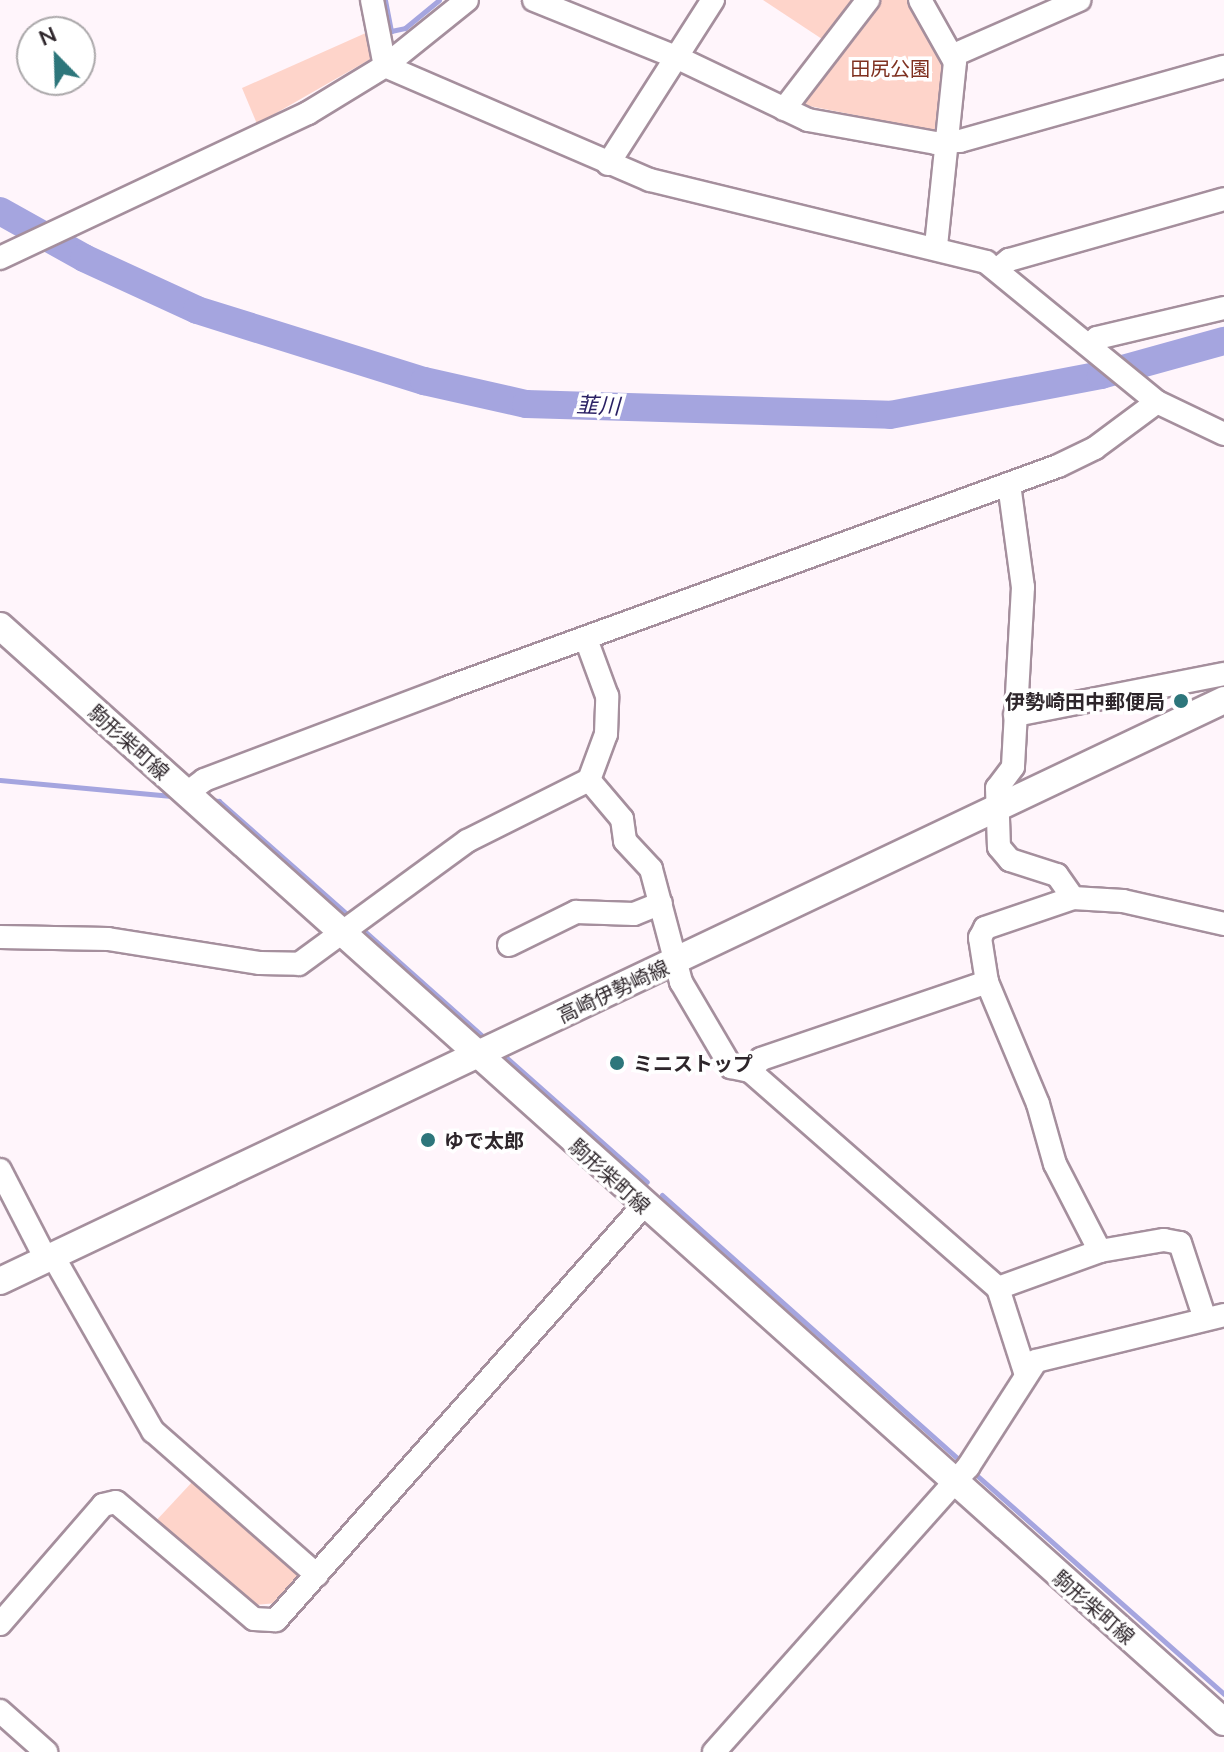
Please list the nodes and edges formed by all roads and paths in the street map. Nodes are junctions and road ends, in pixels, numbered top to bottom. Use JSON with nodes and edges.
{"nodes":[{"id":1,"x":372,"y":0,"type":"edge"},
{"id":2,"x":467,"y":0,"type":"edge"},
{"id":3,"x":534,"y":0,"type":"edge"},
{"id":4,"x":713,"y":0,"type":"edge"},
{"id":5,"x":868,"y":0,"type":"edge"},
{"id":6,"x":920,"y":0,"type":"edge"},
{"id":7,"x":1079,"y":0,"type":"edge"},
{"id":8,"x":954,"y":55,"type":"junction"},
{"id":9,"x":676,"y":57,"type":"junction"},
{"id":10,"x":385,"y":66,"type":"junction"},
{"id":11,"x":1224,"y":67,"type":"edge"},
{"id":12,"x":784,"y":109,"type":"junction"},
{"id":13,"x":946,"y":143,"type":"junction"},
{"id":14,"x":608,"y":164,"type":"junction"},
{"id":15,"x":1224,"y":199,"type":"edge"},
{"id":16,"x":936,"y":247,"type":"junction"},
{"id":17,"x":10,"y":253,"type":"edge"},
{"id":18,"x":999,"y":268,"type":"junction"},
{"id":19,"x":1224,"y":308,"type":"edge"},
{"id":20,"x":1095,"y":349,"type":"junction"},
{"id":21,"x":1157,"y":402,"type":"junction"},
{"id":22,"x":1224,"y":434,"type":"edge"},
{"id":23,"x":1009,"y":484,"type":"junction"},
{"id":24,"x":0,"y":626,"type":"edge"},
{"id":25,"x":586,"y":639,"type":"junction"},
{"id":26,"x":1224,"y":674,"type":"edge"},
{"id":27,"x":1224,"y":700,"type":"edge"},
{"id":28,"x":1015,"y":715,"type":"junction"},
{"id":29,"x":589,"y":780,"type":"junction"},
{"id":30,"x":187,"y":793,"type":"junction"},
{"id":31,"x":997,"y":809,"type":"junction"},
{"id":32,"x":1073,"y":898,"type":"junction"},
{"id":33,"x":661,"y":903,"type":"junction"},
{"id":34,"x":1224,"y":924,"type":"edge"},
{"id":35,"x":2,"y":932,"type":"edge"},
{"id":36,"x":340,"y":935,"type":"junction"},
{"id":37,"x":509,"y":945,"type":"dead end"},
{"id":38,"x":675,"y":962,"type":"junction"},
{"id":39,"x":987,"y":982,"type":"junction"},
{"id":40,"x":477,"y":1055,"type":"junction"},
{"id":41,"x":750,"y":1071,"type":"junction"},
{"id":42,"x":0,"y":1170,"type":"edge"},
{"id":43,"x":643,"y":1206,"type":"junction"},
{"id":44,"x":1100,"y":1251,"type":"junction"},
{"id":45,"x":50,"y":1257,"type":"junction"},
{"id":46,"x":0,"y":1281,"type":"edge"},
{"id":47,"x":998,"y":1288,"type":"junction"},
{"id":48,"x":1218,"y":1321,"type":"edge"},
{"id":49,"x":1025,"y":1372,"type":"junction"},
{"id":50,"x":952,"y":1482,"type":"junction"},
{"id":51,"x":317,"y":1575,"type":"junction"},
{"id":52,"x":0,"y":1624,"type":"edge"},
{"id":53,"x":0,"y":1711,"type":"edge"},
{"id":54,"x":1224,"y":1722,"type":"edge"},
{"id":55,"x":46,"y":1752,"type":"edge"},
{"id":56,"x":714,"y":1752,"type":"edge"}],
"edges":[{"from":1,"to":10,"type":"street"},
{"from":2,"to":10,"type":"street"},
{"from":3,"to":9,"type":"street"},
{"from":4,"to":9,"type":"street"},
{"from":5,"to":12,"type":"street"},
{"from":6,"to":8,"type":"street"},
{"from":7,"to":8,"type":"street"},
{"from":8,"to":13,"type":"street"},
{"from":9,"to":12,"type":"street"},
{"from":9,"to":14,"type":"street"},
{"from":10,"to":14,"type":"street"},
{"from":10,"to":17,"type":"street"},
{"from":11,"to":13,"type":"street"},
{"from":12,"to":13,"type":"street"},
{"from":13,"to":16,"type":"street"},
{"from":14,"to":16,"type":"street"},
{"from":15,"to":18,"type":"street"},
{"from":16,"to":18,"type":"street"},
{"from":18,"to":20,"type":"street"},
{"from":19,"to":20,"type":"street"},
{"from":20,"to":21,"type":"street"},
{"from":21,"to":22,"type":"street"},
{"from":21,"to":23,"type":"street"},
{"from":23,"to":25,"type":"street"},
{"from":23,"to":28,"type":"street"},
{"from":24,"to":30,"type":"main road","name":"駒形柴町線"},
{"from":25,"to":29,"type":"street"},
{"from":25,"to":30,"type":"street"},
{"from":26,"to":28,"type":"street"},
{"from":27,"to":31,"type":"main road","name":"高崎伊勢崎線"},
{"from":28,"to":31,"type":"street"},
{"from":29,"to":33,"type":"street"},
{"from":29,"to":36,"type":"street"},
{"from":30,"to":36,"type":"main road","name":"駒形柴町線"},
{"from":31,"to":32,"type":"street"},
{"from":31,"to":38,"type":"main road","name":"高崎伊勢崎線"},
{"from":32,"to":34,"type":"street"},
{"from":32,"to":39,"type":"street"},
{"from":33,"to":37,"type":"street"},
{"from":33,"to":38,"type":"street"},
{"from":35,"to":36,"type":"street"},
{"from":36,"to":40,"type":"main road","name":"駒形柴町線"},
{"from":38,"to":40,"type":"main road","name":"高崎伊勢崎線"},
{"from":38,"to":41,"type":"street"},
{"from":39,"to":41,"type":"street"},
{"from":39,"to":44,"type":"street"},
{"from":40,"to":43,"type":"main road","name":"駒形柴町線"},
{"from":40,"to":45,"type":"main road","name":"高崎伊勢崎線"},
{"from":41,"to":47,"type":"street"},
{"from":42,"to":45,"type":"street"},
{"from":43,"to":50,"type":"main road","name":"駒形柴町線"},
{"from":43,"to":51,"type":"street"},
{"from":44,"to":47,"type":"street"},
{"from":44,"to":48,"type":"street"},
{"from":45,"to":46,"type":"main road","name":"高崎伊勢崎線"},
{"from":45,"to":51,"type":"street"},
{"from":47,"to":49,"type":"street"},
{"from":48,"to":49,"type":"street"},
{"from":49,"to":50,"type":"street"},
{"from":50,"to":54,"type":"main road","name":"駒形柴町線"},
{"from":50,"to":56,"type":"street"},
{"from":51,"to":52,"type":"street"},
{"from":53,"to":55,"type":"street"}]}
